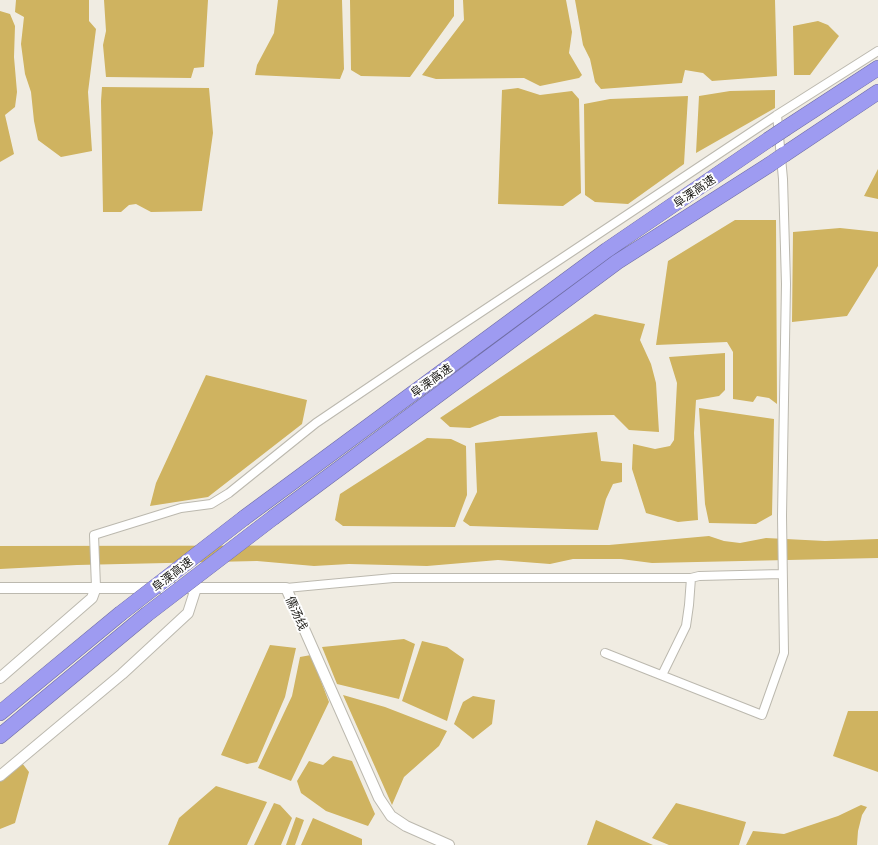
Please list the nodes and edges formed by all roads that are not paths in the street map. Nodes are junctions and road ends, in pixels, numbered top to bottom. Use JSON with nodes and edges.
{"nodes":[{"id":1,"x":878,"y":51,"type":"edge"},
{"id":2,"x":878,"y":68,"type":"edge"},
{"id":3,"x":878,"y":92,"type":"edge"},
{"id":4,"x":777,"y":115,"type":"junction"},
{"id":5,"x":782,"y":574,"type":"junction"},
{"id":6,"x":691,"y":578,"type":"junction"},
{"id":7,"x":96,"y":587,"type":"junction"},
{"id":8,"x":0,"y":588,"type":"edge"},
{"id":9,"x":196,"y":588,"type":"junction"},
{"id":10,"x":286,"y":588,"type":"junction"},
{"id":11,"x":605,"y":653,"type":"dead end"},
{"id":12,"x":662,"y":675,"type":"junction"},
{"id":13,"x":0,"y":678,"type":"edge"},
{"id":14,"x":0,"y":713,"type":"edge"},
{"id":15,"x":0,"y":736,"type":"edge"},
{"id":16,"x":0,"y":776,"type":"edge"},
{"id":17,"x":449,"y":845,"type":"edge"}],
"edges":[{"from":1,"to":4,"type":"street"},
{"from":2,"to":14,"type":"highway","name":"阜溧高速","bridge":true},
{"from":3,"to":15,"type":"highway","name":"阜溧高速","bridge":true},
{"from":4,"to":5,"type":"street"},
{"from":4,"to":7,"type":"street"},
{"from":5,"to":6,"type":"street"},
{"from":5,"to":12,"type":"street"},
{"from":6,"to":10,"type":"street"},
{"from":6,"to":12,"type":"street"},
{"from":7,"to":8,"type":"street","name":"儒汤线"},
{"from":7,"to":9,"type":"street","name":"儒汤线"},
{"from":7,"to":13,"type":"street"},
{"from":9,"to":10,"type":"street","name":"儒汤线"},
{"from":9,"to":16,"type":"street"},
{"from":10,"to":17,"type":"street","name":"儒汤线"},
{"from":11,"to":12,"type":"street"}]}
